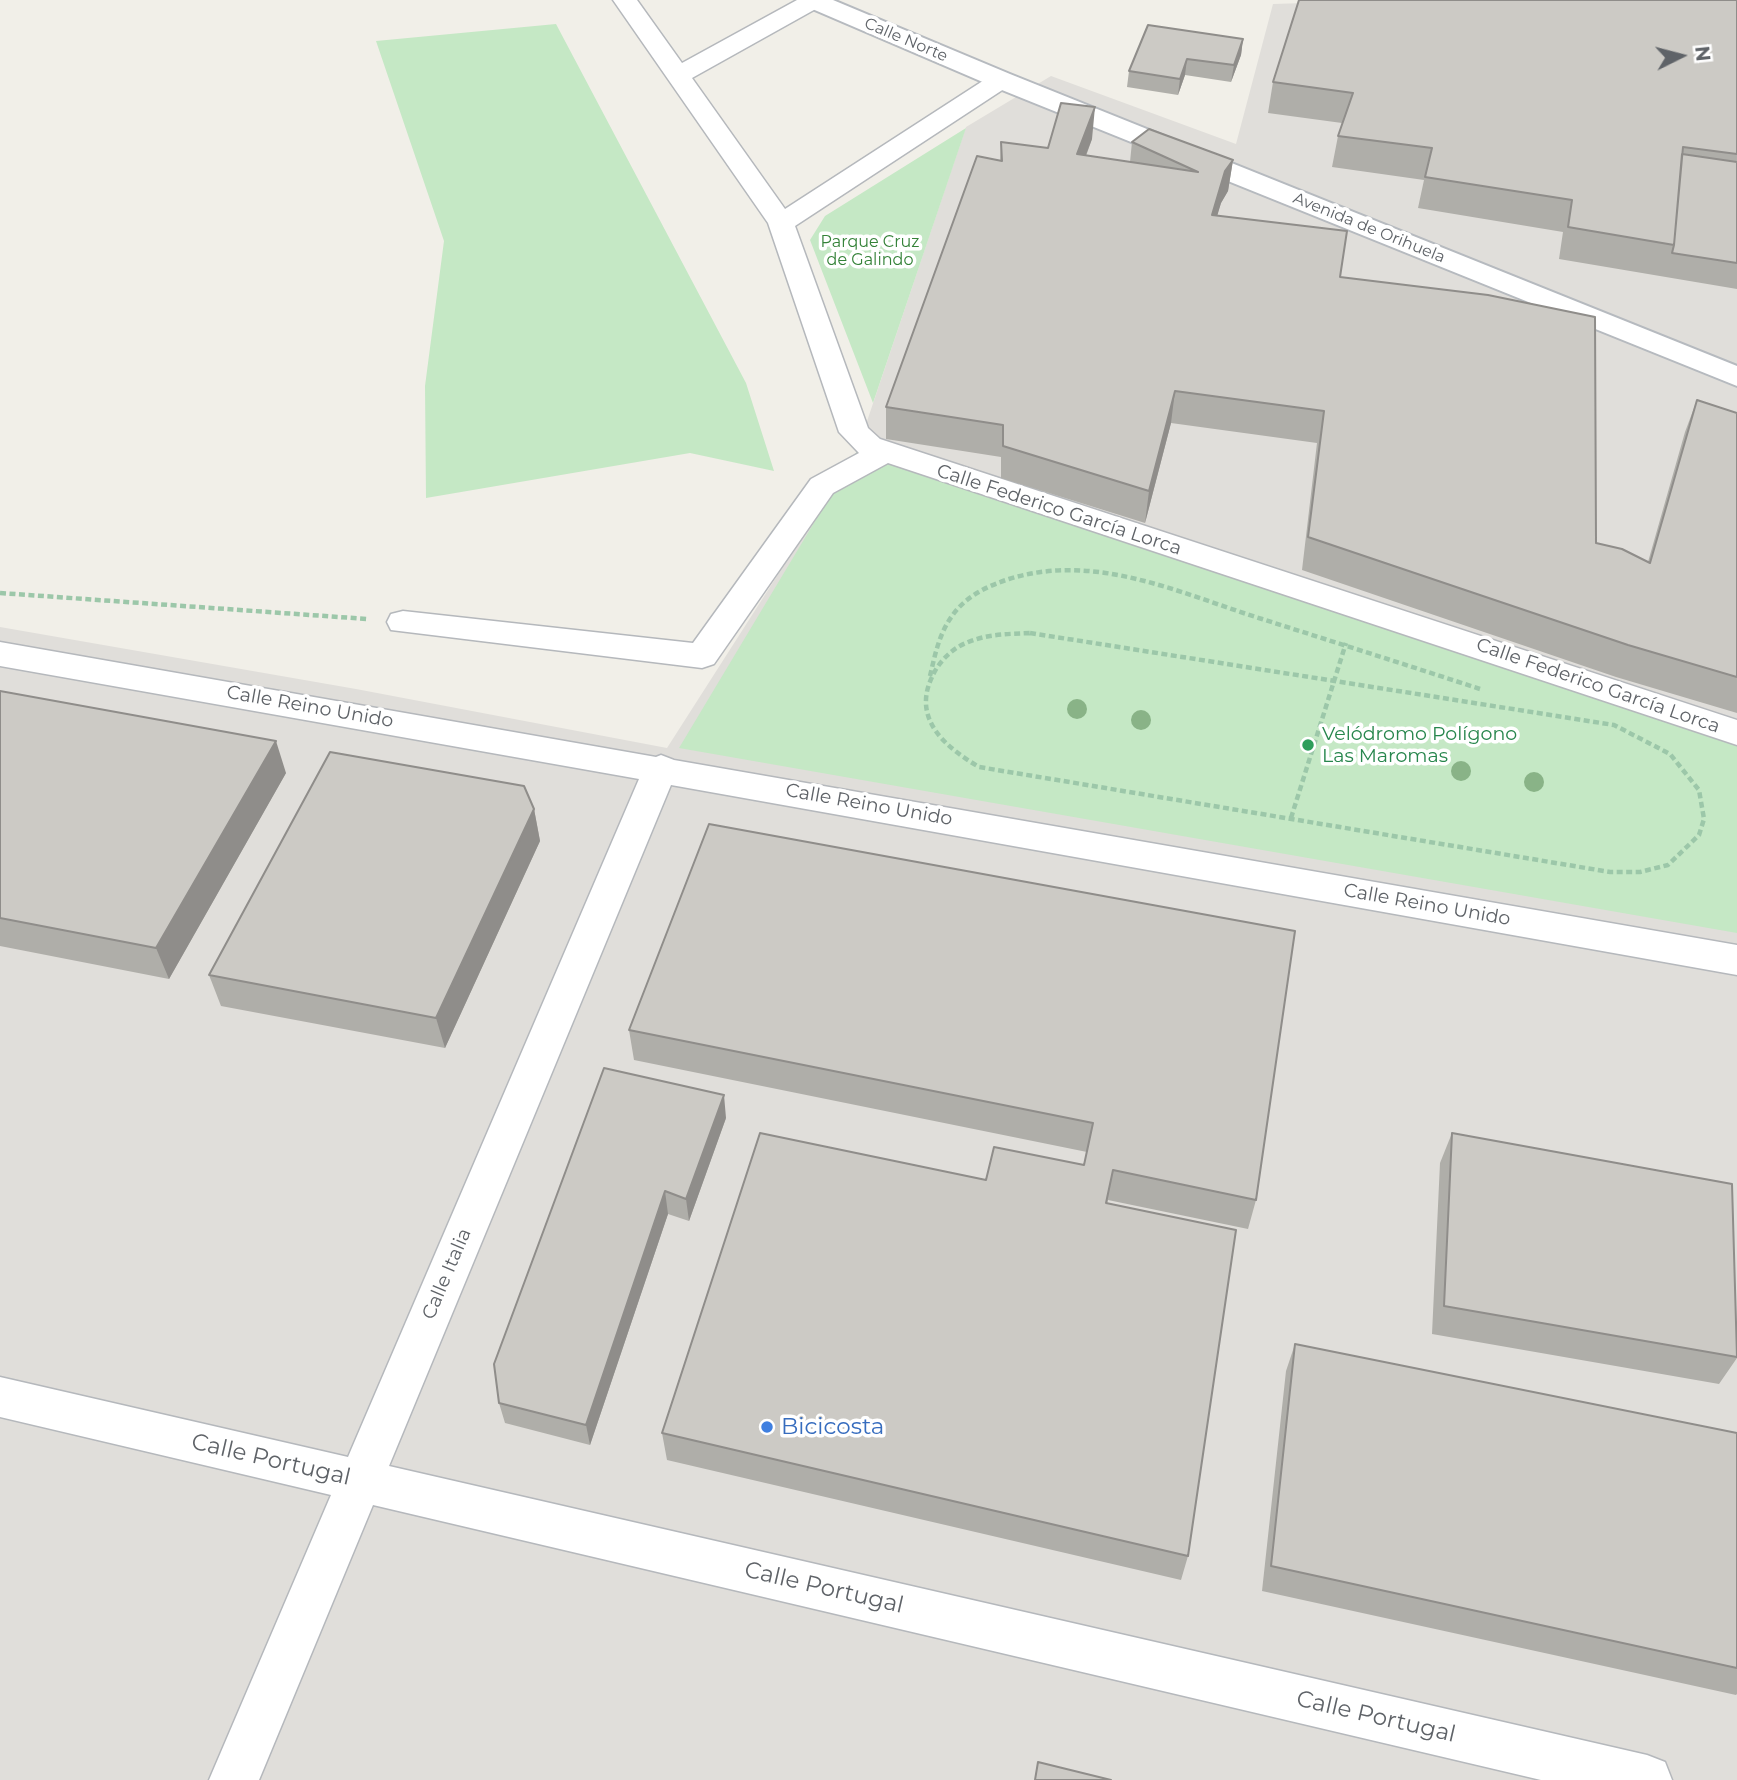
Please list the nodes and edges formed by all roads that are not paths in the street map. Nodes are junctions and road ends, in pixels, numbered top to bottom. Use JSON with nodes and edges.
{"nodes":[{"id":1,"x":625,"y":0,"type":"edge"},
{"id":2,"x":813,"y":0,"type":"edge"},
{"id":3,"x":679,"y":75,"type":"junction"},
{"id":4,"x":1000,"y":80,"type":"junction"},
{"id":5,"x":781,"y":223,"type":"junction"},
{"id":6,"x":1737,"y":377,"type":"edge"},
{"id":7,"x":884,"y":452,"type":"junction"},
{"id":8,"x":403,"y":622,"type":"road end"},
{"id":9,"x":0,"y":654,"type":"edge"},
{"id":10,"x":1737,"y":733,"type":"edge"},
{"id":11,"x":661,"y":768,"type":"junction"},
{"id":12,"x":1737,"y":960,"type":"edge"},
{"id":13,"x":0,"y":1396,"type":"edge"},
{"id":14,"x":360,"y":1480,"type":"junction"},
{"id":15,"x":234,"y":1780,"type":"edge"},
{"id":16,"x":1647,"y":1780,"type":"edge"}],
"edges":[{"from":1,"to":3,"type":"street","name":"Calle Federico García Lorca"},
{"from":2,"to":3,"type":"street"},
{"from":2,"to":4,"type":"main road","name":"Calle Norte"},
{"from":3,"to":5,"type":"street","name":"Calle Federico García Lorca"},
{"from":4,"to":5,"type":"street"},
{"from":4,"to":6,"type":"main road","name":"Avenida de Orihuela"},
{"from":5,"to":7,"type":"street","name":"Calle Federico García Lorca"},
{"from":7,"to":8,"type":"street"},
{"from":7,"to":10,"type":"street","name":"Calle Federico García Lorca"},
{"from":9,"to":11,"type":"street","name":"Calle Reino Unido"},
{"from":11,"to":12,"type":"street","name":"Calle Reino Unido"},
{"from":11,"to":14,"type":"street","name":"Calle Italia"},
{"from":13,"to":14,"type":"street","name":"Calle Portugal"},
{"from":14,"to":15,"type":"street","name":"Calle Italia"},
{"from":14,"to":16,"type":"street","name":"Calle Portugal"}]}
